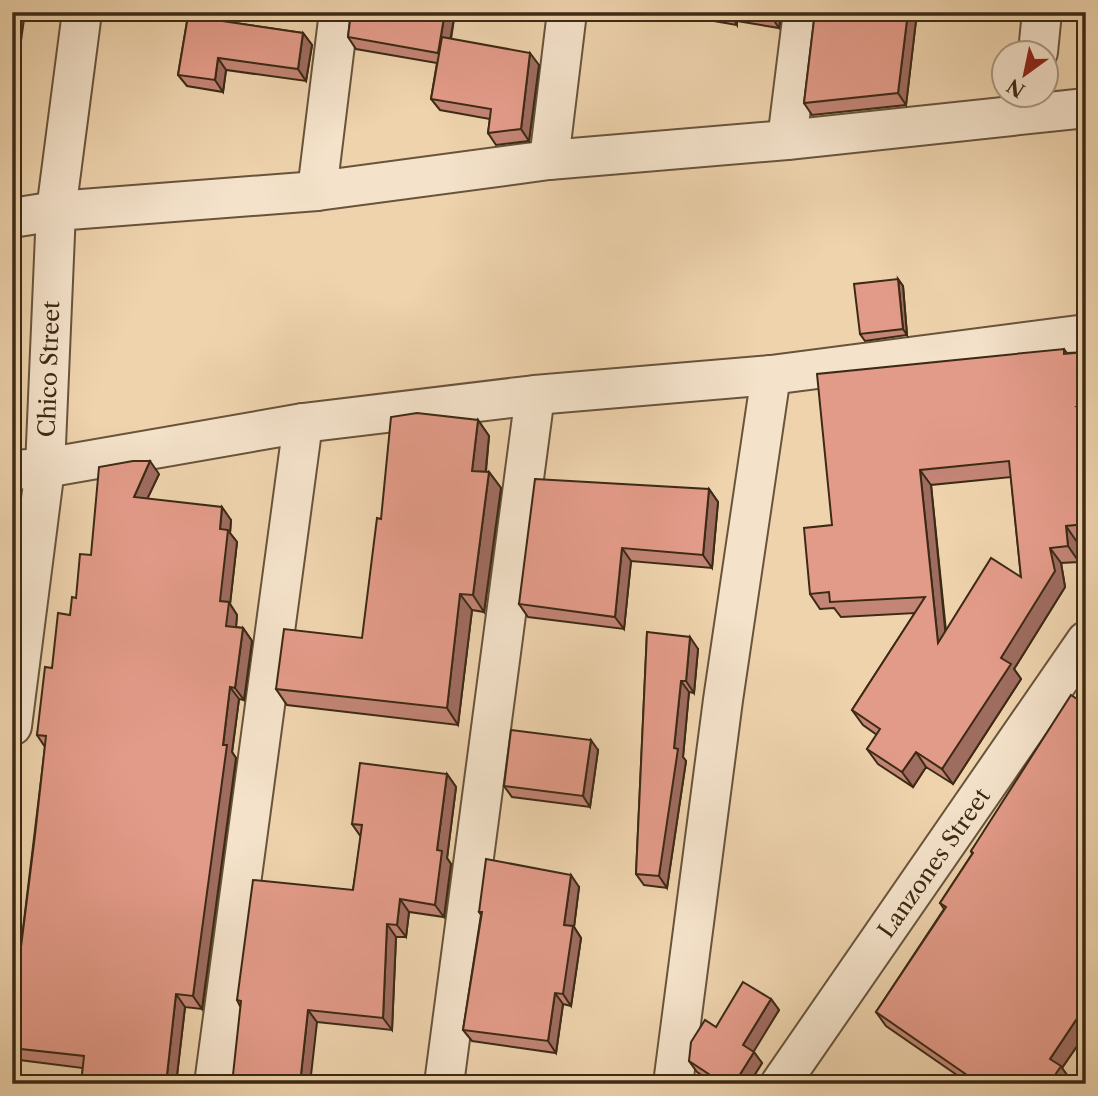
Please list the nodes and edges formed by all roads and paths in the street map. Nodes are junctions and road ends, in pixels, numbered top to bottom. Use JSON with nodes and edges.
{"nodes":[{"id":1,"x":82,"y":12,"type":"edge"},
{"id":2,"x":339,"y":12,"type":"edge"},
{"id":3,"x":567,"y":12,"type":"edge"},
{"id":4,"x":803,"y":12,"type":"edge"},
{"id":5,"x":1042,"y":12,"type":"edge"},
{"id":6,"x":1039,"y":38,"type":"edge"},
{"id":7,"x":1060,"y":107,"type":"edge"},
{"id":8,"x":1018,"y":108,"type":"edge"},
{"id":9,"x":1086,"y":108,"type":"edge"},
{"id":10,"x":787,"y":140,"type":"junction"},
{"id":11,"x":550,"y":160,"type":"junction"},
{"id":12,"x":317,"y":191,"type":"junction"},
{"id":13,"x":56,"y":211,"type":"junction"},
{"id":14,"x":12,"y":218,"type":"edge"},
{"id":15,"x":1086,"y":334,"type":"edge"},
{"id":16,"x":771,"y":375,"type":"junction"},
{"id":17,"x":535,"y":395,"type":"junction"},
{"id":18,"x":303,"y":423,"type":"junction"},
{"id":19,"x":28,"y":469,"type":"edge"},
{"id":20,"x":1086,"y":641,"type":"edge"},
{"id":21,"x":12,"y":726,"type":"edge"},
{"id":22,"x":214,"y":1084,"type":"edge"},
{"id":23,"x":444,"y":1084,"type":"edge"},
{"id":24,"x":673,"y":1084,"type":"edge"},
{"id":25,"x":780,"y":1084,"type":"edge"}],
"edges":[{"from":1,"to":13,"type":"street","name":"Chico Street"},
{"from":2,"to":12,"type":"street"},
{"from":3,"to":11,"type":"street"},
{"from":4,"to":10,"type":"street"},
{"from":5,"to":6,"type":"street"},
{"from":7,"to":9,"type":"street"},
{"from":8,"to":10,"type":"street"},
{"from":10,"to":11,"type":"street"},
{"from":11,"to":12,"type":"street"},
{"from":12,"to":13,"type":"street"},
{"from":13,"to":14,"type":"street"},
{"from":13,"to":19,"type":"street","name":"Chico Street"},
{"from":15,"to":16,"type":"street"},
{"from":16,"to":17,"type":"street"},
{"from":16,"to":24,"type":"street"},
{"from":17,"to":18,"type":"street"},
{"from":17,"to":23,"type":"street"},
{"from":18,"to":19,"type":"street"},
{"from":18,"to":22,"type":"street"},
{"from":19,"to":21,"type":"street","name":"Chico Street"},
{"from":20,"to":25,"type":"street","name":"Lanzones Street"}]}
